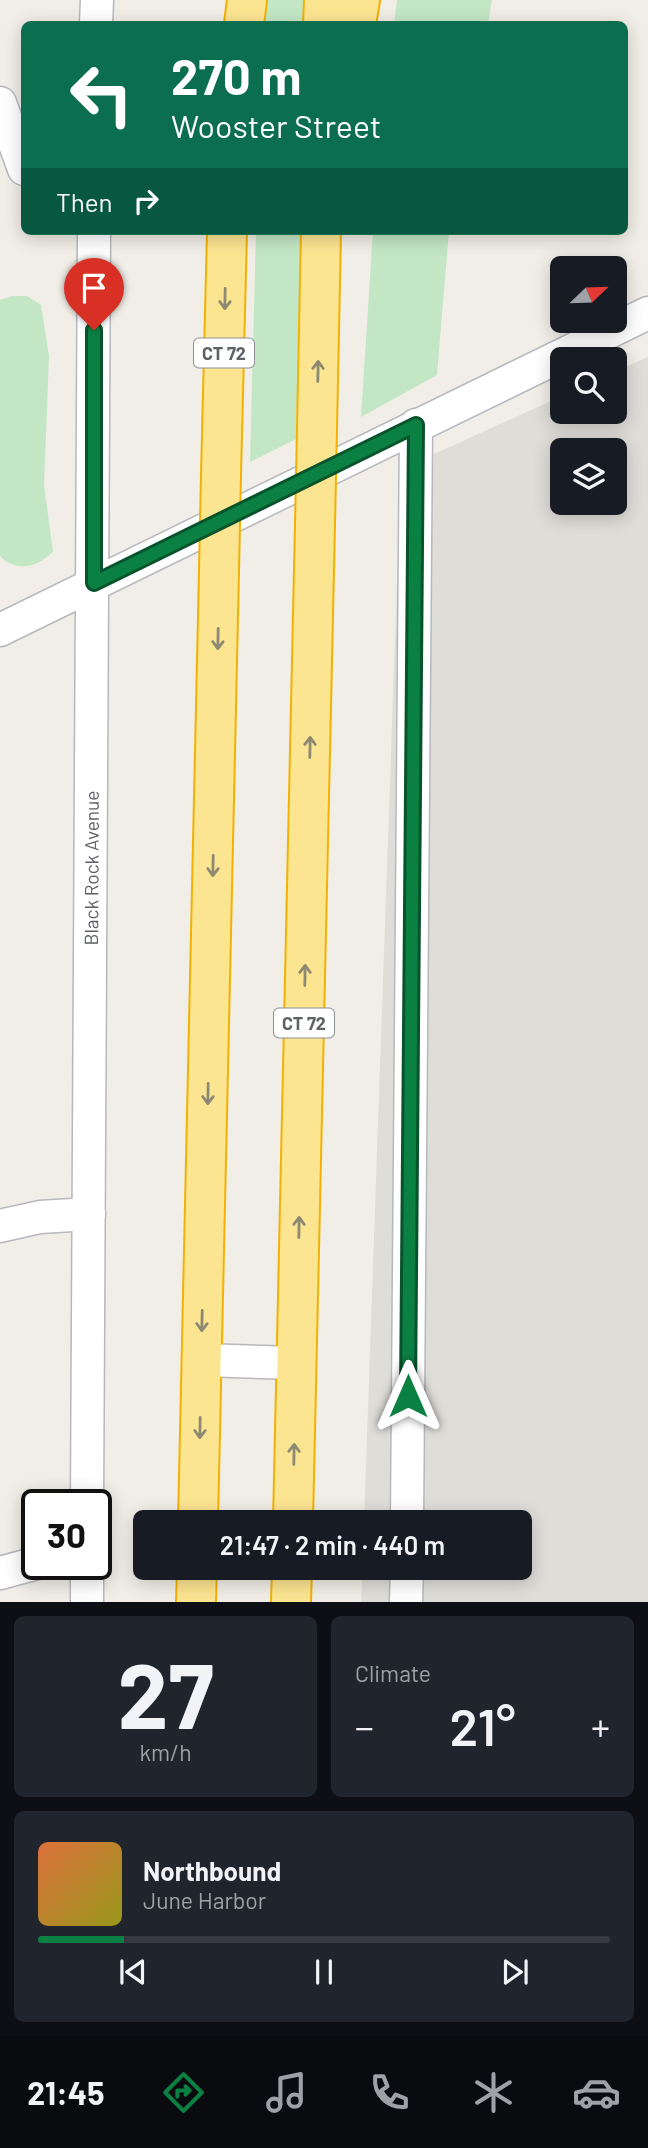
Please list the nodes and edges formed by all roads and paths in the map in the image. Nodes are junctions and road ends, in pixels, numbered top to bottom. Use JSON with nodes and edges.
{"nodes":[{"id":1,"x":97,"y":0,"type":"edge"},
{"id":2,"x":232,"y":0,"type":"edge"},
{"id":3,"x":247,"y":0,"type":"edge"},
{"id":4,"x":324,"y":0,"type":"edge"},
{"id":5,"x":360,"y":0,"type":"edge"},
{"id":6,"x":96,"y":21,"type":"edge"},
{"id":7,"x":232,"y":21,"type":"edge"},
{"id":8,"x":244,"y":21,"type":"edge"},
{"id":9,"x":323,"y":21,"type":"edge"},
{"id":10,"x":356,"y":21,"type":"edge"},
{"id":11,"x":0,"y":103,"type":"edge"},
{"id":12,"x":21,"y":161,"type":"edge"},
{"id":13,"x":94,"y":235,"type":"edge"},
{"id":14,"x":227,"y":235,"type":"edge"},
{"id":15,"x":321,"y":235,"type":"edge"},
{"id":16,"x":331,"y":235,"type":"edge"},
{"id":17,"x":320,"y":313,"type":"junction"},
{"id":18,"x":648,"y":313,"type":"edge"},
{"id":19,"x":416,"y":425,"type":"junction"},
{"id":20,"x":94,"y":583,"type":"junction"},
{"id":21,"x":0,"y":630,"type":"edge"},
{"id":22,"x":89,"y":1214,"type":"junction"},
{"id":23,"x":0,"y":1226,"type":"edge"},
{"id":24,"x":202,"y":1360,"type":"junction"},
{"id":25,"x":296,"y":1363,"type":"junction"},
{"id":26,"x":87,"y":1489,"type":"edge"},
{"id":27,"x":198,"y":1510,"type":"edge"},
{"id":28,"x":293,"y":1510,"type":"edge"},
{"id":29,"x":407,"y":1510,"type":"edge"},
{"id":30,"x":21,"y":1567,"type":"edge"},
{"id":31,"x":0,"y":1573,"type":"edge"},
{"id":32,"x":87,"y":1580,"type":"edge"},
{"id":33,"x":197,"y":1580,"type":"edge"},
{"id":34,"x":292,"y":1580,"type":"edge"},
{"id":35,"x":407,"y":1580,"type":"edge"},
{"id":36,"x":87,"y":1602,"type":"edge"},
{"id":37,"x":196,"y":1602,"type":"edge"},
{"id":38,"x":291,"y":1602,"type":"edge"},
{"id":39,"x":406,"y":1602,"type":"edge"}],
"edges":[{"from":1,"to":6,"type":"street"},
{"from":2,"to":7,"type":"highway"},
{"from":3,"to":8,"type":"highway"},
{"from":4,"to":9,"type":"highway"},
{"from":5,"to":10,"type":"highway"},
{"from":11,"to":12,"type":"street"},
{"from":13,"to":20,"type":"street","name":"Black Rock Avenue"},
{"from":14,"to":24,"type":"highway","number":"CT 72","one_way":true,"bridge":true},
{"from":15,"to":17,"type":"highway","number":"CT 72"},
{"from":16,"to":17,"type":"highway"},
{"from":25,"to":17,"type":"highway","number":"CT 72","one_way":true,"bridge":true},
{"from":18,"to":19,"type":"street"},
{"from":19,"to":20,"type":"street"},
{"from":19,"to":29,"type":"street"},
{"from":20,"to":21,"type":"street"},
{"from":20,"to":22,"type":"street","name":"Black Rock Avenue"},
{"from":22,"to":23,"type":"street"},
{"from":22,"to":26,"type":"street","name":"Black Rock Avenue"},
{"from":24,"to":25,"type":"street"},
{"from":24,"to":27,"type":"highway","number":"CT 72","one_way":true},
{"from":28,"to":25,"type":"highway","number":"CT 72","one_way":true},
{"from":30,"to":31,"type":"street"},
{"from":32,"to":36,"type":"street"},
{"from":33,"to":37,"type":"highway"},
{"from":34,"to":38,"type":"highway"},
{"from":35,"to":39,"type":"street"}]}
